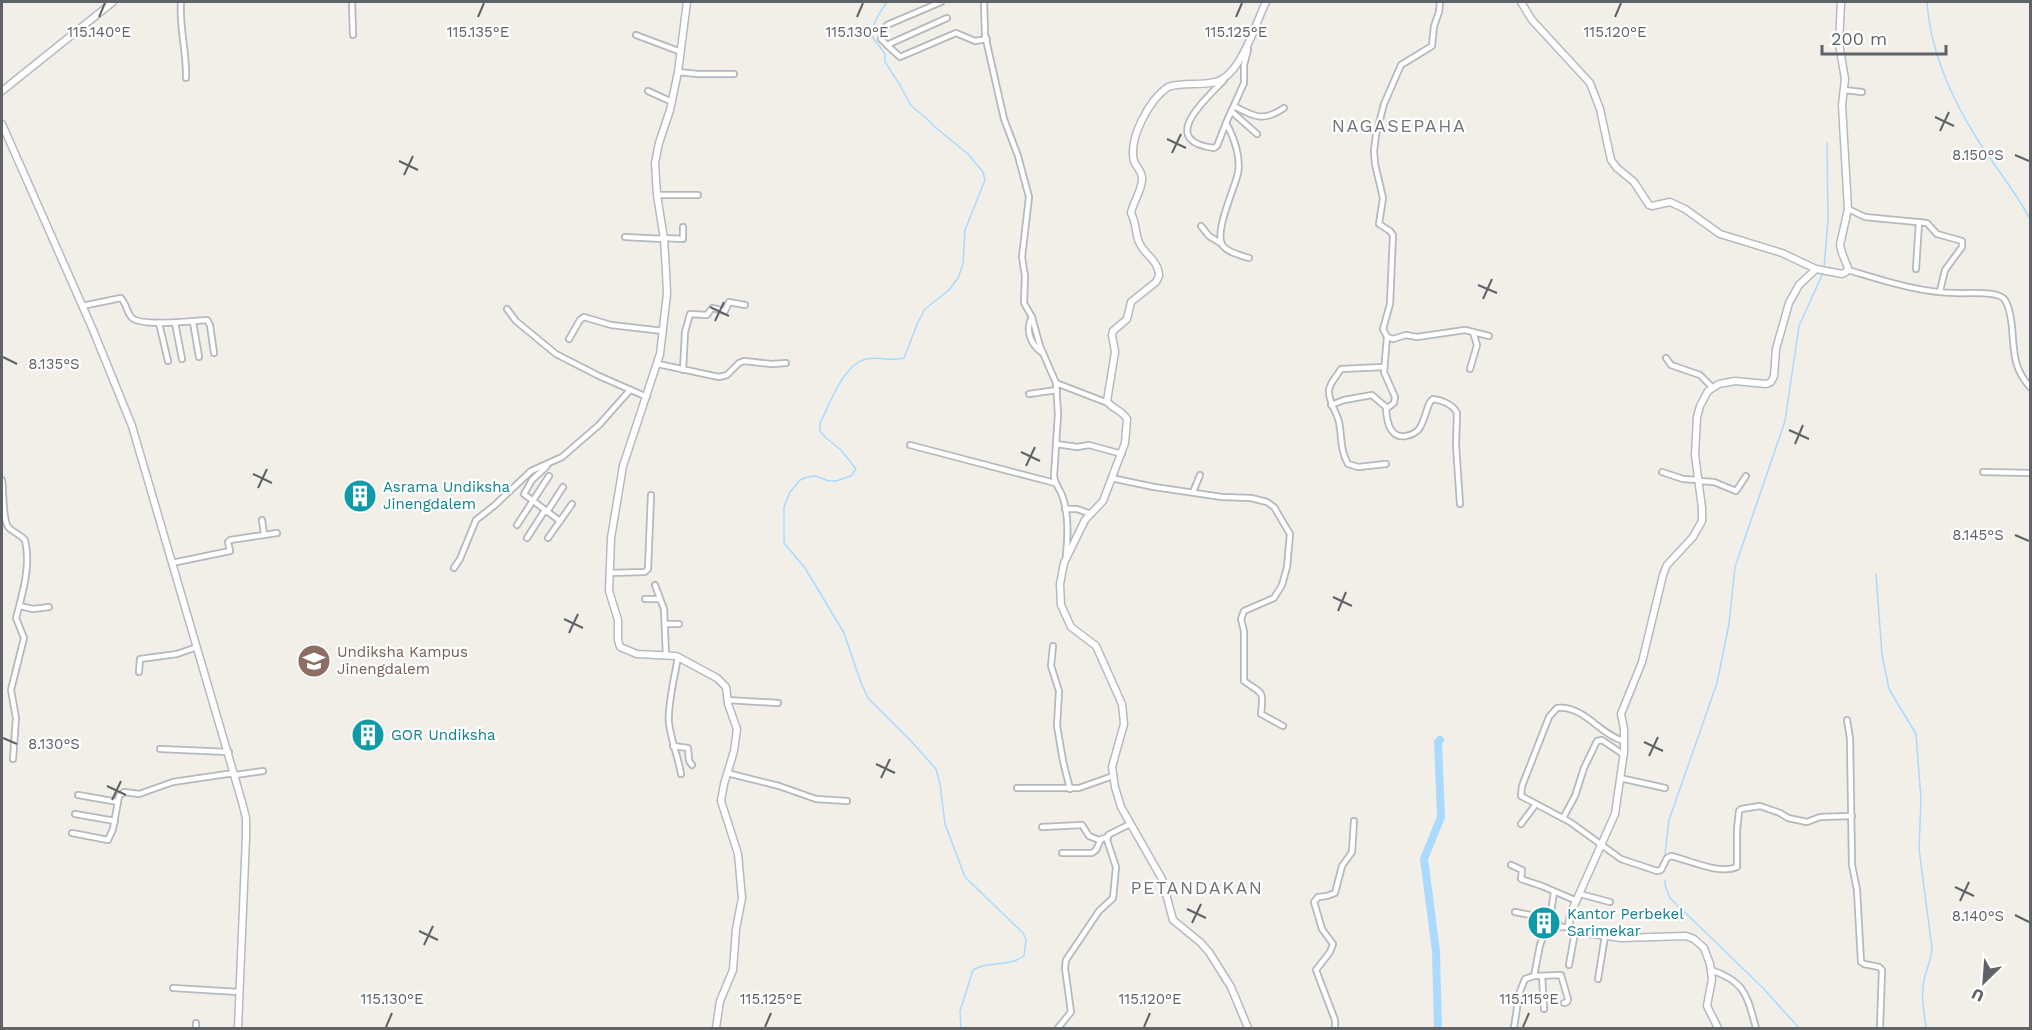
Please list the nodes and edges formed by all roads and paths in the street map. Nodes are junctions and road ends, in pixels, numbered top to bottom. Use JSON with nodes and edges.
{"nodes":[{"id":1,"x":113,"y":2,"type":"edge"},
{"id":2,"x":181,"y":2,"type":"edge"},
{"id":3,"x":352,"y":2,"type":"edge"},
{"id":4,"x":687,"y":2,"type":"edge"},
{"id":5,"x":941,"y":2,"type":"edge"},
{"id":6,"x":984,"y":2,"type":"edge"},
{"id":7,"x":1266,"y":2,"type":"edge"},
{"id":8,"x":1440,"y":2,"type":"edge"},
{"id":9,"x":1521,"y":2,"type":"edge"},
{"id":10,"x":1841,"y":2,"type":"edge"},
{"id":11,"x":947,"y":18,"type":"dead end"},
{"id":12,"x":1251,"y":34,"type":"junction"},
{"id":13,"x":353,"y":35,"type":"dead end"},
{"id":14,"x":636,"y":35,"type":"dead end"},
{"id":15,"x":987,"y":39,"type":"junction"},
{"id":16,"x":887,"y":45,"type":"junction"},
{"id":17,"x":681,"y":52,"type":"junction"},
{"id":18,"x":678,"y":72,"type":"junction"},
{"id":19,"x":734,"y":74,"type":"dead end"},
{"id":20,"x":186,"y":78,"type":"dead end"},
{"id":21,"x":1224,"y":80,"type":"junction"},
{"id":22,"x":1844,"y":90,"type":"junction"},
{"id":23,"x":2,"y":91,"type":"edge"},
{"id":24,"x":648,"y":92,"type":"dead end"},
{"id":25,"x":1863,"y":92,"type":"dead end"},
{"id":26,"x":672,"y":102,"type":"junction"},
{"id":27,"x":1233,"y":108,"type":"junction"},
{"id":28,"x":1284,"y":108,"type":"dead end"},
{"id":29,"x":1226,"y":123,"type":"junction"},
{"id":30,"x":2,"y":124,"type":"edge"},
{"id":31,"x":1257,"y":134,"type":"dead end"},
{"id":32,"x":657,"y":195,"type":"junction"},
{"id":33,"x":698,"y":195,"type":"dead end"},
{"id":34,"x":1848,"y":208,"type":"junction"},
{"id":35,"x":1919,"y":222,"type":"junction"},
{"id":36,"x":1202,"y":226,"type":"dead end"},
{"id":37,"x":682,"y":227,"type":"dead end"},
{"id":38,"x":625,"y":237,"type":"dead end"},
{"id":39,"x":664,"y":238,"type":"junction"},
{"id":40,"x":1222,"y":244,"type":"junction"},
{"id":41,"x":1248,"y":258,"type":"dead end"},
{"id":42,"x":666,"y":261,"type":"junction"},
{"id":43,"x":658,"y":263,"type":"dead end"},
{"id":44,"x":1916,"y":269,"type":"dead end"},
{"id":45,"x":1821,"y":270,"type":"junction"},
{"id":46,"x":1848,"y":270,"type":"junction"},
{"id":47,"x":1940,"y":291,"type":"junction"},
{"id":48,"x":745,"y":305,"type":"dead end"},
{"id":49,"x":82,"y":306,"type":"junction"},
{"id":50,"x":507,"y":309,"type":"dead end"},
{"id":51,"x":193,"y":322,"type":"junction"},
{"id":52,"x":159,"y":323,"type":"junction"},
{"id":53,"x":175,"y":323,"type":"junction"},
{"id":54,"x":663,"y":331,"type":"junction"},
{"id":55,"x":1473,"y":332,"type":"junction"},
{"id":56,"x":1489,"y":336,"type":"dead end"},
{"id":57,"x":1387,"y":337,"type":"junction"},
{"id":58,"x":570,"y":339,"type":"dead end"},
{"id":59,"x":214,"y":353,"type":"dead end"},
{"id":60,"x":199,"y":357,"type":"dead end"},
{"id":61,"x":1666,"y":358,"type":"dead end"},
{"id":62,"x":182,"y":359,"type":"dead end"},
{"id":63,"x":168,"y":361,"type":"dead end"},
{"id":64,"x":786,"y":363,"type":"dead end"},
{"id":65,"x":658,"y":364,"type":"junction"},
{"id":66,"x":1384,"y":367,"type":"junction"},
{"id":67,"x":1470,"y":369,"type":"dead end"},
{"id":68,"x":683,"y":370,"type":"junction"},
{"id":69,"x":1056,"y":383,"type":"junction"},
{"id":70,"x":1712,"y":387,"type":"junction"},
{"id":71,"x":2031,"y":387,"type":"edge"},
{"id":72,"x":630,"y":390,"type":"junction"},
{"id":73,"x":1057,"y":390,"type":"junction"},
{"id":74,"x":1029,"y":394,"type":"dead end"},
{"id":75,"x":646,"y":397,"type":"junction"},
{"id":76,"x":1108,"y":403,"type":"junction"},
{"id":77,"x":1331,"y":405,"type":"junction"},
{"id":78,"x":1387,"y":408,"type":"junction"},
{"id":79,"x":1056,"y":444,"type":"junction"},
{"id":80,"x":910,"y":445,"type":"dead end"},
{"id":81,"x":1122,"y":454,"type":"junction"},
{"id":82,"x":549,"y":464,"type":"junction"},
{"id":83,"x":1386,"y":464,"type":"dead end"},
{"id":84,"x":1662,"y":472,"type":"dead end"},
{"id":85,"x":1983,"y":472,"type":"dead end"},
{"id":86,"x":2031,"y":473,"type":"edge"},
{"id":87,"x":1200,"y":475,"type":"dead end"},
{"id":88,"x":549,"y":476,"type":"dead end"},
{"id":89,"x":1746,"y":476,"type":"dead end"},
{"id":90,"x":1111,"y":478,"type":"junction"},
{"id":91,"x":2,"y":480,"type":"edge"},
{"id":92,"x":1698,"y":481,"type":"junction"},
{"id":93,"x":1055,"y":483,"type":"junction"},
{"id":94,"x":563,"y":487,"type":"dead end"},
{"id":95,"x":1193,"y":492,"type":"junction"},
{"id":96,"x":651,"y":495,"type":"dead end"},
{"id":97,"x":533,"y":502,"type":"junction"},
{"id":98,"x":572,"y":504,"type":"dead end"},
{"id":99,"x":1460,"y":504,"type":"dead end"},
{"id":100,"x":1065,"y":509,"type":"junction"},
{"id":101,"x":546,"y":511,"type":"junction"},
{"id":102,"x":1090,"y":514,"type":"junction"},
{"id":103,"x":262,"y":520,"type":"dead end"},
{"id":104,"x":560,"y":521,"type":"junction"},
{"id":105,"x":517,"y":525,"type":"dead end"},
{"id":106,"x":277,"y":532,"type":"dead end"},
{"id":107,"x":264,"y":534,"type":"junction"},
{"id":108,"x":527,"y":538,"type":"dead end"},
{"id":109,"x":548,"y":538,"type":"dead end"},
{"id":110,"x":1066,"y":557,"type":"junction"},
{"id":111,"x":172,"y":563,"type":"junction"},
{"id":112,"x":454,"y":568,"type":"dead end"},
{"id":113,"x":609,"y":573,"type":"junction"},
{"id":114,"x":655,"y":585,"type":"dead end"},
{"id":115,"x":645,"y":599,"type":"dead end"},
{"id":116,"x":660,"y":599,"type":"junction"},
{"id":117,"x":20,"y":606,"type":"junction"},
{"id":118,"x":48,"y":608,"type":"dead end"},
{"id":119,"x":666,"y":624,"type":"junction"},
{"id":120,"x":679,"y":624,"type":"dead end"},
{"id":121,"x":1053,"y":646,"type":"dead end"},
{"id":122,"x":197,"y":647,"type":"junction"},
{"id":123,"x":666,"y":655,"type":"junction"},
{"id":124,"x":678,"y":657,"type":"junction"},
{"id":125,"x":139,"y":672,"type":"dead end"},
{"id":126,"x":727,"y":700,"type":"junction"},
{"id":127,"x":778,"y":703,"type":"dead end"},
{"id":128,"x":1846,"y":720,"type":"dead end"},
{"id":129,"x":1283,"y":726,"type":"dead end"},
{"id":130,"x":1624,"y":741,"type":"junction"},
{"id":131,"x":673,"y":746,"type":"junction"},
{"id":132,"x":160,"y":749,"type":"dead end"},
{"id":133,"x":229,"y":752,"type":"junction"},
{"id":134,"x":1624,"y":755,"type":"junction"},
{"id":135,"x":13,"y":759,"type":"dead end"},
{"id":136,"x":692,"y":765,"type":"dead end"},
{"id":137,"x":263,"y":771,"type":"dead end"},
{"id":138,"x":727,"y":773,"type":"junction"},
{"id":139,"x":234,"y":774,"type":"junction"},
{"id":140,"x":681,"y":774,"type":"dead end"},
{"id":141,"x":1113,"y":776,"type":"junction"},
{"id":142,"x":1620,"y":778,"type":"junction"},
{"id":143,"x":1017,"y":788,"type":"dead end"},
{"id":144,"x":1665,"y":788,"type":"dead end"},
{"id":145,"x":1070,"y":789,"type":"junction"},
{"id":146,"x":78,"y":795,"type":"dead end"},
{"id":147,"x":847,"y":801,"type":"dead end"},
{"id":148,"x":118,"y":802,"type":"junction"},
{"id":149,"x":1536,"y":804,"type":"junction"},
{"id":150,"x":75,"y":814,"type":"dead end"},
{"id":151,"x":1852,"y":816,"type":"junction"},
{"id":152,"x":1563,"y":818,"type":"junction"},
{"id":153,"x":1354,"y":820,"type":"dead end"},
{"id":154,"x":115,"y":821,"type":"junction"},
{"id":155,"x":1130,"y":824,"type":"junction"},
{"id":156,"x":1521,"y":824,"type":"dead end"},
{"id":157,"x":1042,"y":827,"type":"dead end"},
{"id":158,"x":72,"y":833,"type":"dead end"},
{"id":159,"x":1108,"y":837,"type":"junction"},
{"id":160,"x":1099,"y":840,"type":"junction"},
{"id":161,"x":1601,"y":845,"type":"junction"},
{"id":162,"x":1062,"y":853,"type":"dead end"},
{"id":163,"x":1511,"y":865,"type":"dead end"},
{"id":164,"x":1554,"y":892,"type":"junction"},
{"id":165,"x":1580,"y":894,"type":"junction"},
{"id":166,"x":1577,"y":901,"type":"junction"},
{"id":167,"x":1610,"y":902,"type":"dead end"},
{"id":168,"x":1515,"y":912,"type":"dead end"},
{"id":169,"x":1550,"y":919,"type":"junction"},
{"id":170,"x":1561,"y":927,"type":"junction"},
{"id":171,"x":1573,"y":929,"type":"junction"},
{"id":172,"x":1605,"y":936,"type":"junction"},
{"id":173,"x":1569,"y":965,"type":"dead end"},
{"id":174,"x":1711,"y":970,"type":"junction"},
{"id":175,"x":1542,"y":975,"type":"junction"},
{"id":176,"x":1534,"y":976,"type":"junction"},
{"id":177,"x":1598,"y":979,"type":"dead end"},
{"id":178,"x":173,"y":988,"type":"dead end"},
{"id":179,"x":239,"y":992,"type":"junction"},
{"id":180,"x":1564,"y":1003,"type":"dead end"},
{"id":181,"x":1544,"y":1009,"type":"dead end"},
{"id":182,"x":238,"y":1029,"type":"edge"},
{"id":183,"x":716,"y":1029,"type":"edge"},
{"id":184,"x":1058,"y":1029,"type":"edge"},
{"id":185,"x":1248,"y":1029,"type":"edge"},
{"id":186,"x":1335,"y":1029,"type":"edge"},
{"id":187,"x":1514,"y":1029,"type":"edge"},
{"id":188,"x":1718,"y":1029,"type":"edge"},
{"id":189,"x":1756,"y":1029,"type":"edge"},
{"id":190,"x":1880,"y":1029,"type":"edge"}],
"edges":[{"from":1,"to":23,"type":"street"},
{"from":2,"to":20,"type":"street"},
{"from":3,"to":13,"type":"street"},
{"from":4,"to":17,"type":"street"},
{"from":5,"to":16,"type":"street"},
{"from":6,"to":15,"type":"street"},
{"from":7,"to":12,"type":"street"},
{"from":8,"to":57,"type":"street"},
{"from":9,"to":45,"type":"street"},
{"from":10,"to":22,"type":"street"},
{"from":11,"to":16,"type":"street"},
{"from":12,"to":21,"type":"street"},
{"from":12,"to":27,"type":"street"},
{"from":14,"to":17,"type":"street"},
{"from":15,"to":16,"type":"street"},
{"from":15,"to":69,"type":"street"},
{"from":17,"to":18,"type":"street"},
{"from":18,"to":19,"type":"street"},
{"from":18,"to":26,"type":"street"},
{"from":21,"to":29,"type":"street"},
{"from":21,"to":76,"type":"street"},
{"from":22,"to":25,"type":"street"},
{"from":22,"to":34,"type":"street"},
{"from":24,"to":26,"type":"street"},
{"from":26,"to":32,"type":"street"},
{"from":27,"to":28,"type":"street"},
{"from":27,"to":29,"type":"street"},
{"from":27,"to":31,"type":"street"},
{"from":29,"to":40,"type":"street"},
{"from":30,"to":49,"type":"street"},
{"from":32,"to":33,"type":"street"},
{"from":32,"to":39,"type":"street"},
{"from":34,"to":35,"type":"street"},
{"from":34,"to":46,"type":"street"},
{"from":35,"to":44,"type":"street"},
{"from":35,"to":47,"type":"street"},
{"from":36,"to":40,"type":"street"},
{"from":37,"to":39,"type":"street"},
{"from":38,"to":39,"type":"street"},
{"from":39,"to":42,"type":"street"},
{"from":40,"to":41,"type":"street"},
{"from":42,"to":43,"type":"street"},
{"from":42,"to":54,"type":"street"},
{"from":45,"to":46,"type":"street"},
{"from":45,"to":70,"type":"street"},
{"from":46,"to":47,"type":"street"},
{"from":47,"to":71,"type":"street"},
{"from":48,"to":68,"type":"street"},
{"from":49,"to":52,"type":"street"},
{"from":49,"to":111,"type":"street"},
{"from":50,"to":72,"type":"street"},
{"from":51,"to":53,"type":"street"},
{"from":51,"to":59,"type":"street"},
{"from":51,"to":60,"type":"street"},
{"from":52,"to":53,"type":"street"},
{"from":52,"to":63,"type":"street"},
{"from":53,"to":62,"type":"street"},
{"from":54,"to":58,"type":"street"},
{"from":54,"to":65,"type":"street"},
{"from":55,"to":56,"type":"street"},
{"from":55,"to":57,"type":"street"},
{"from":55,"to":67,"type":"street"},
{"from":57,"to":66,"type":"street"},
{"from":61,"to":70,"type":"street"},
{"from":64,"to":68,"type":"street"},
{"from":65,"to":68,"type":"street"},
{"from":65,"to":75,"type":"street"},
{"from":66,"to":77,"type":"street"},
{"from":66,"to":78,"type":"street"},
{"from":69,"to":73,"type":"street"},
{"from":69,"to":76,"type":"street"},
{"from":70,"to":92,"type":"street"},
{"from":72,"to":75,"type":"street"},
{"from":72,"to":82,"type":"street"},
{"from":73,"to":74,"type":"street"},
{"from":73,"to":79,"type":"street"},
{"from":75,"to":113,"type":"street"},
{"from":76,"to":81,"type":"street"},
{"from":77,"to":78,"type":"street"},
{"from":77,"to":83,"type":"street"},
{"from":78,"to":99,"type":"street"},
{"from":79,"to":81,"type":"street"},
{"from":79,"to":93,"type":"street"},
{"from":80,"to":93,"type":"street"},
{"from":81,"to":90,"type":"street"},
{"from":82,"to":97,"type":"street"},
{"from":82,"to":112,"type":"street"},
{"from":84,"to":92,"type":"street"},
{"from":85,"to":86,"type":"street"},
{"from":87,"to":95,"type":"street"},
{"from":88,"to":97,"type":"street"},
{"from":89,"to":92,"type":"street"},
{"from":90,"to":95,"type":"street"},
{"from":90,"to":102,"type":"street"},
{"from":91,"to":117,"type":"street"},
{"from":92,"to":130,"type":"street"},
{"from":93,"to":100,"type":"street"},
{"from":94,"to":101,"type":"street"},
{"from":95,"to":129,"type":"street"},
{"from":96,"to":113,"type":"street"},
{"from":97,"to":101,"type":"street"},
{"from":97,"to":105,"type":"street"},
{"from":98,"to":104,"type":"street"},
{"from":100,"to":102,"type":"street"},
{"from":100,"to":110,"type":"street"},
{"from":101,"to":104,"type":"street"},
{"from":101,"to":108,"type":"street"},
{"from":102,"to":110,"type":"street"},
{"from":103,"to":107,"type":"street"},
{"from":104,"to":109,"type":"street"},
{"from":106,"to":107,"type":"street"},
{"from":107,"to":111,"type":"street"},
{"from":110,"to":141,"type":"street"},
{"from":111,"to":122,"type":"street"},
{"from":113,"to":123,"type":"street"},
{"from":114,"to":116,"type":"street"},
{"from":115,"to":116,"type":"street"},
{"from":116,"to":119,"type":"street"},
{"from":117,"to":118,"type":"street"},
{"from":117,"to":135,"type":"street"},
{"from":119,"to":120,"type":"street"},
{"from":119,"to":123,"type":"street"},
{"from":121,"to":145,"type":"street"},
{"from":122,"to":125,"type":"street"},
{"from":122,"to":133,"type":"street"},
{"from":123,"to":124,"type":"street"},
{"from":124,"to":126,"type":"street"},
{"from":124,"to":131,"type":"street"},
{"from":126,"to":127,"type":"street"},
{"from":126,"to":138,"type":"street"},
{"from":128,"to":151,"type":"street"},
{"from":130,"to":134,"type":"street"},
{"from":130,"to":149,"type":"street"},
{"from":131,"to":136,"type":"street"},
{"from":131,"to":140,"type":"street"},
{"from":132,"to":133,"type":"street"},
{"from":133,"to":139,"type":"street"},
{"from":134,"to":142,"type":"street"},
{"from":134,"to":152,"type":"street"},
{"from":137,"to":139,"type":"street"},
{"from":138,"to":147,"type":"street"},
{"from":138,"to":183,"type":"street"},
{"from":139,"to":148,"type":"street"},
{"from":139,"to":179,"type":"street"},
{"from":141,"to":145,"type":"street"},
{"from":141,"to":155,"type":"street"},
{"from":142,"to":144,"type":"street"},
{"from":142,"to":161,"type":"street"},
{"from":143,"to":145,"type":"street"},
{"from":146,"to":148,"type":"street"},
{"from":148,"to":154,"type":"street"},
{"from":149,"to":152,"type":"street"},
{"from":149,"to":156,"type":"street"},
{"from":150,"to":154,"type":"street"},
{"from":151,"to":161,"type":"street"},
{"from":151,"to":190,"type":"street"},
{"from":152,"to":161,"type":"street"},
{"from":153,"to":186,"type":"street"},
{"from":154,"to":158,"type":"street"},
{"from":155,"to":159,"type":"street"},
{"from":155,"to":185,"type":"street"},
{"from":157,"to":160,"type":"street"},
{"from":159,"to":160,"type":"street"},
{"from":159,"to":184,"type":"street"},
{"from":160,"to":162,"type":"street"},
{"from":161,"to":165,"type":"street"},
{"from":163,"to":164,"type":"street"},
{"from":164,"to":166,"type":"street"},
{"from":164,"to":169,"type":"street"},
{"from":165,"to":166,"type":"street"},
{"from":165,"to":167,"type":"street"},
{"from":166,"to":171,"type":"street"},
{"from":168,"to":169,"type":"street"},
{"from":169,"to":170,"type":"street"},
{"from":170,"to":171,"type":"street"},
{"from":170,"to":176,"type":"street"},
{"from":171,"to":172,"type":"street"},
{"from":171,"to":173,"type":"street"},
{"from":172,"to":174,"type":"street"},
{"from":172,"to":177,"type":"street"},
{"from":174,"to":188,"type":"street"},
{"from":174,"to":189,"type":"street"},
{"from":175,"to":176,"type":"street"},
{"from":175,"to":180,"type":"street"},
{"from":175,"to":181,"type":"street"},
{"from":176,"to":187,"type":"street"},
{"from":178,"to":179,"type":"street"},
{"from":179,"to":182,"type":"street"}]}
